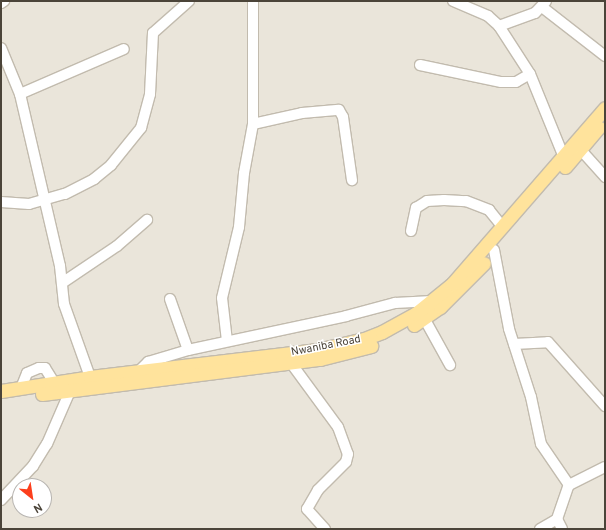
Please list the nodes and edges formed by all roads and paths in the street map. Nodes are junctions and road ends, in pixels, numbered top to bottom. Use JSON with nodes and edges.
{"nodes":[{"id":1,"x":4,"y":1,"type":"edge"},
{"id":2,"x":189,"y":1,"type":"edge"},
{"id":3,"x":253,"y":1,"type":"edge"},
{"id":4,"x":453,"y":1,"type":"edge"},
{"id":5,"x":1,"y":3,"type":"edge"},
{"id":6,"x":544,"y":4,"type":"edge"},
{"id":7,"x":499,"y":26,"type":"junction"},
{"id":8,"x":1,"y":48,"type":"edge"},
{"id":9,"x":124,"y":49,"type":"dead end"},
{"id":10,"x":605,"y":56,"type":"edge"},
{"id":11,"x":420,"y":65,"type":"dead end"},
{"id":12,"x":530,"y":74,"type":"junction"},
{"id":13,"x":20,"y":94,"type":"junction"},
{"id":14,"x":605,"y":108,"type":"edge"},
{"id":15,"x":605,"y":120,"type":"edge"},
{"id":16,"x":253,"y":124,"type":"junction"},
{"id":17,"x":580,"y":149,"type":"junction"},
{"id":18,"x":563,"y":155,"type":"junction"},
{"id":19,"x":605,"y":177,"type":"edge"},
{"id":20,"x":352,"y":180,"type":"dead end"},
{"id":21,"x":44,"y":200,"type":"junction"},
{"id":22,"x":1,"y":202,"type":"edge"},
{"id":23,"x":147,"y":220,"type":"dead end"},
{"id":24,"x":503,"y":227,"type":"junction"},
{"id":25,"x":411,"y":231,"type":"dead end"},
{"id":26,"x":494,"y":250,"type":"junction"},
{"id":27,"x":62,"y":283,"type":"junction"},
{"id":28,"x":170,"y":300,"type":"dead end"},
{"id":29,"x":432,"y":302,"type":"junction"},
{"id":30,"x":424,"y":318,"type":"junction"},
{"id":31,"x":226,"y":341,"type":"junction"},
{"id":32,"x":514,"y":344,"type":"junction"},
{"id":33,"x":188,"y":350,"type":"junction"},
{"id":34,"x":291,"y":363,"type":"junction"},
{"id":35,"x":450,"y":366,"type":"dead end"},
{"id":36,"x":137,"y":372,"type":"junction"},
{"id":37,"x":90,"y":377,"type":"junction"},
{"id":38,"x":55,"y":384,"type":"junction"},
{"id":39,"x":21,"y":388,"type":"junction"},
{"id":40,"x":1,"y":391,"type":"edge"},
{"id":41,"x":70,"y":391,"type":"junction"},
{"id":42,"x":1,"y":400,"type":"edge"},
{"id":43,"x":605,"y":406,"type":"edge"},
{"id":44,"x":605,"y":467,"type":"edge"},
{"id":45,"x":569,"y":485,"type":"junction"},
{"id":46,"x":1,"y":500,"type":"edge"},
{"id":47,"x":558,"y":519,"type":"junction"},
{"id":48,"x":324,"y":529,"type":"edge"},
{"id":49,"x":540,"y":529,"type":"edge"},
{"id":50,"x":562,"y":529,"type":"edge"}],
"edges":[{"from":1,"to":5,"type":"street"},
{"from":2,"to":21,"type":"street"},
{"from":3,"to":16,"type":"street"},
{"from":4,"to":7,"type":"street"},
{"from":6,"to":7,"type":"street"},
{"from":6,"to":10,"type":"street"},
{"from":7,"to":12,"type":"street"},
{"from":8,"to":13,"type":"street"},
{"from":9,"to":13,"type":"street"},
{"from":11,"to":12,"type":"street"},
{"from":12,"to":18,"type":"street"},
{"from":13,"to":21,"type":"street"},
{"from":14,"to":18,"type":"main road","name":"Nwaniba Road"},
{"from":15,"to":17,"type":"main road"},
{"from":16,"to":20,"type":"street"},
{"from":16,"to":31,"type":"street"},
{"from":17,"to":19,"type":"street"},
{"from":17,"to":26,"type":"main road"},
{"from":18,"to":24,"type":"main road","name":"Nwaniba Road"},
{"from":21,"to":22,"type":"street"},
{"from":21,"to":27,"type":"street"},
{"from":23,"to":27,"type":"street"},
{"from":24,"to":25,"type":"street"},
{"from":24,"to":29,"type":"main road","name":"Nwaniba Road"},
{"from":26,"to":30,"type":"main road"},
{"from":26,"to":32,"type":"street"},
{"from":27,"to":37,"type":"street"},
{"from":28,"to":33,"type":"street"},
{"from":29,"to":31,"type":"street"},
{"from":29,"to":36,"type":"main road","name":"Nwaniba Road"},
{"from":30,"to":34,"type":"main road"},
{"from":30,"to":35,"type":"street"},
{"from":31,"to":33,"type":"street"},
{"from":32,"to":43,"type":"street"},
{"from":32,"to":45,"type":"street"},
{"from":33,"to":36,"type":"street"},
{"from":34,"to":41,"type":"main road"},
{"from":34,"to":48,"type":"street"},
{"from":36,"to":37,"type":"main road","name":"Nwaniba Road"},
{"from":37,"to":38,"type":"main road","name":"Nwaniba Road"},
{"from":38,"to":39,"type":"main road","name":"Nwaniba Road"},
{"from":38,"to":39,"type":"street"},
{"from":39,"to":40,"type":"main road","name":"Nwaniba Road"},
{"from":41,"to":42,"type":"main road"},
{"from":41,"to":46,"type":"street"},
{"from":44,"to":45,"type":"street"},
{"from":45,"to":47,"type":"street"},
{"from":47,"to":49,"type":"street"},
{"from":47,"to":50,"type":"street"}]}
